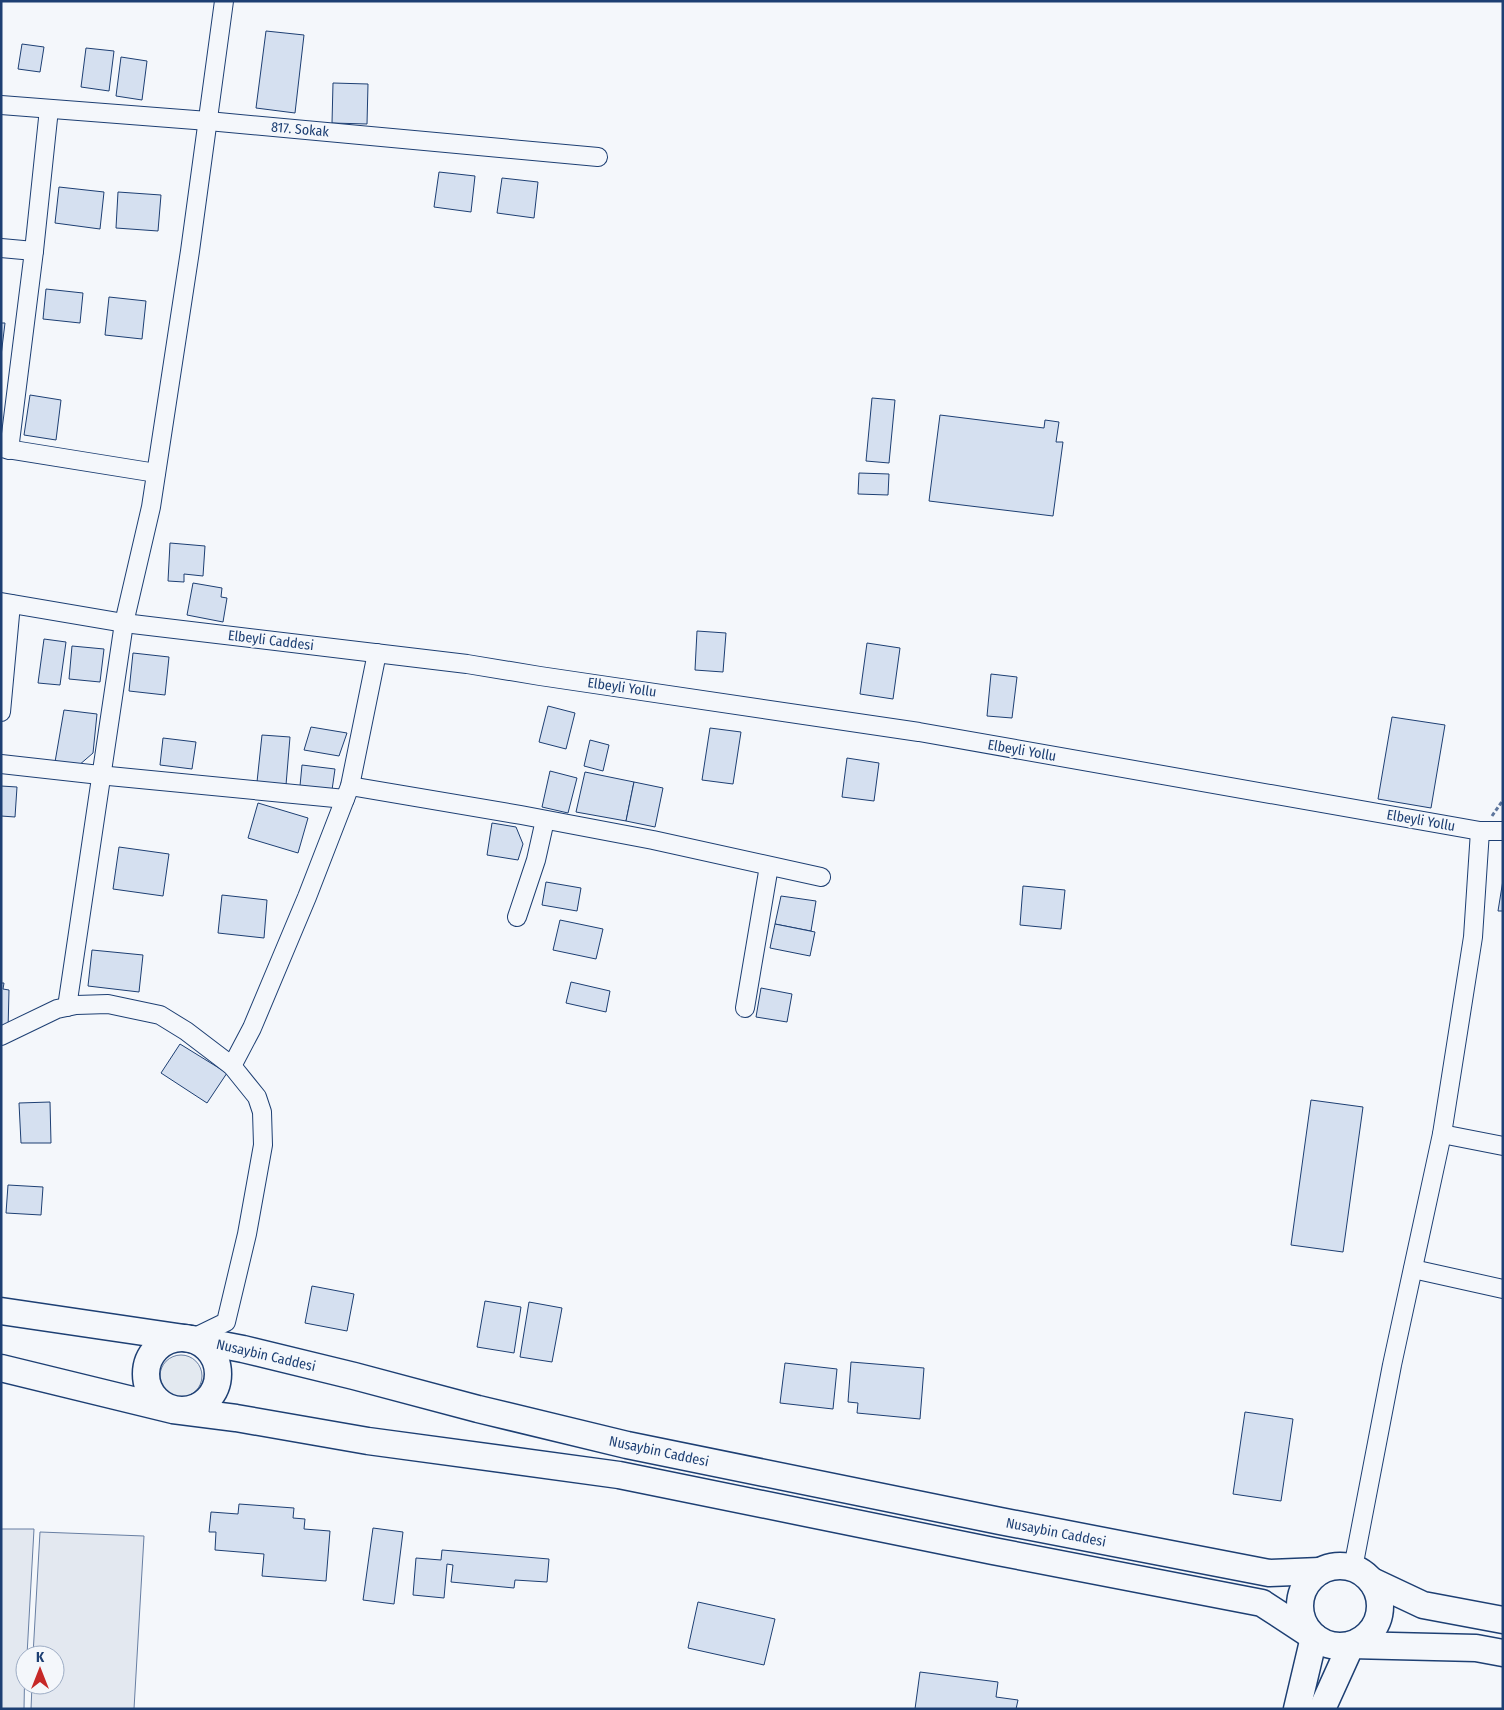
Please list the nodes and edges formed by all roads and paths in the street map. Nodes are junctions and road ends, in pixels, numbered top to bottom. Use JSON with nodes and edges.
{"nodes":[{"id":1,"x":224,"y":1,"type":"edge"},
{"id":2,"x":1,"y":105,"type":"edge"},
{"id":3,"x":49,"y":108,"type":"junction"},
{"id":4,"x":208,"y":121,"type":"junction"},
{"id":5,"x":598,"y":157,"type":"dead end"},
{"id":6,"x":1,"y":248,"type":"edge"},
{"id":7,"x":34,"y":251,"type":"junction"},
{"id":8,"x":5,"y":449,"type":"edge"},
{"id":9,"x":156,"y":473,"type":"junction"},
{"id":10,"x":6,"y":603,"type":"edge"},
{"id":11,"x":124,"y":623,"type":"junction"},
{"id":12,"x":377,"y":653,"type":"junction"},
{"id":13,"x":540,"y":676,"type":"joint"},
{"id":14,"x":1,"y":712,"type":"edge"},
{"id":15,"x":1,"y":764,"type":"edge"},
{"id":16,"x":102,"y":776,"type":"junction"},
{"id":17,"x":347,"y":793,"type":"junction"},
{"id":18,"x":546,"y":820,"type":"junction"},
{"id":19,"x":1480,"y":831,"type":"junction"},
{"id":20,"x":1503,"y":831,"type":"edge"},
{"id":21,"x":769,"y":866,"type":"junction"},
{"id":22,"x":821,"y":878,"type":"dead end"},
{"id":23,"x":517,"y":917,"type":"dead end"},
{"id":24,"x":67,"y":1007,"type":"junction"},
{"id":25,"x":744,"y":1008,"type":"dead end"},
{"id":26,"x":1,"y":1036,"type":"edge"},
{"id":27,"x":232,"y":1066,"type":"junction"},
{"id":28,"x":1442,"y":1134,"type":"junction"},
{"id":29,"x":1503,"y":1146,"type":"edge"},
{"id":30,"x":1413,"y":1269,"type":"junction"},
{"id":31,"x":1503,"y":1289,"type":"edge"},
{"id":32,"x":1,"y":1311,"type":"edge"},
{"id":33,"x":191,"y":1339,"type":"junction"},
{"id":34,"x":1,"y":1368,"type":"edge"},
{"id":35,"x":173,"y":1410,"type":"junction"},
{"id":36,"x":1320,"y":1570,"type":"junction"},
{"id":37,"x":1362,"y":1574,"type":"junction"},
{"id":38,"x":1503,"y":1620,"type":"edge"},
{"id":39,"x":1314,"y":1637,"type":"junction"},
{"id":40,"x":1351,"y":1645,"type":"junction"},
{"id":41,"x":1503,"y":1653,"type":"edge"},
{"id":42,"x":1297,"y":1709,"type":"edge"},
{"id":43,"x":1322,"y":1709,"type":"edge"}],
"edges":[{"from":1,"to":4,"type":"street"},
{"from":2,"to":3,"type":"street","name":"817. Sokak"},
{"from":3,"to":4,"type":"street","name":"817. Sokak"},
{"from":3,"to":7,"type":"street"},
{"from":4,"to":5,"type":"street","name":"817. Sokak"},
{"from":4,"to":9,"type":"street"},
{"from":6,"to":7,"type":"street"},
{"from":7,"to":8,"type":"street"},
{"from":8,"to":9,"type":"street"},
{"from":9,"to":11,"type":"street"},
{"from":10,"to":11,"type":"street","name":"Elbeyli Caddesi"},
{"from":10,"to":14,"type":"street"},
{"from":11,"to":12,"type":"street","name":"Elbeyli Caddesi"},
{"from":11,"to":16,"type":"street"},
{"from":12,"to":13,"type":"street","name":"Elbeyli Caddesi"},
{"from":12,"to":17,"type":"street"},
{"from":13,"to":19,"type":"street","name":"Elbeyli Yollu"},
{"from":15,"to":16,"type":"street"},
{"from":16,"to":17,"type":"street"},
{"from":16,"to":24,"type":"street"},
{"from":17,"to":18,"type":"street"},
{"from":17,"to":27,"type":"street"},
{"from":18,"to":21,"type":"street"},
{"from":18,"to":23,"type":"street"},
{"from":19,"to":20,"type":"street","name":"Elbeyli Yollu"},
{"from":19,"to":28,"type":"street"},
{"from":21,"to":22,"type":"street"},
{"from":21,"to":25,"type":"street"},
{"from":24,"to":26,"type":"street"},
{"from":24,"to":27,"type":"street"},
{"from":27,"to":33,"type":"street"},
{"from":28,"to":29,"type":"street"},
{"from":28,"to":30,"type":"street"},
{"from":30,"to":31,"type":"street"},
{"from":30,"to":37,"type":"street"},
{"from":32,"to":33,"type":"highway","name":"Nusaybin Caddesi"},
{"from":33,"to":35,"type":"highway"},
{"from":33,"to":35,"type":"highway"},
{"from":33,"to":36,"type":"highway","name":"Nusaybin Caddesi"},
{"from":34,"to":35,"type":"highway"},
{"from":35,"to":39,"type":"highway"},
{"from":36,"to":37,"type":"highway"},
{"from":36,"to":39,"type":"highway"},
{"from":37,"to":38,"type":"highway"},
{"from":37,"to":40,"type":"highway"},
{"from":39,"to":40,"type":"highway"},
{"from":39,"to":42,"type":"highway"},
{"from":40,"to":41,"type":"highway"},
{"from":40,"to":43,"type":"highway"}]}
